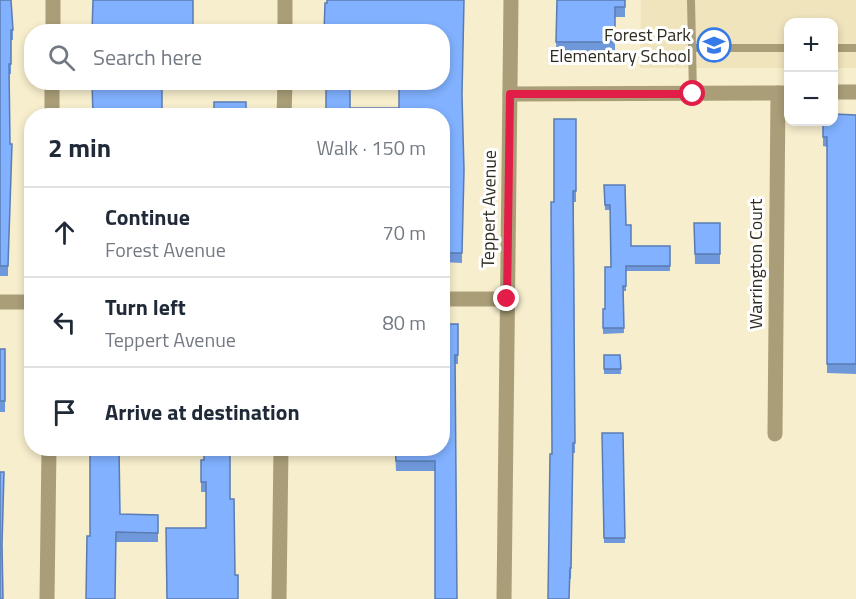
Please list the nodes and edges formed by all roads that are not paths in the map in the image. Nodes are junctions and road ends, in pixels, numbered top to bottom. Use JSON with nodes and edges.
{"nodes":[{"id":1,"x":53,"y":0,"type":"edge"},
{"id":2,"x":285,"y":0,"type":"edge"},
{"id":3,"x":511,"y":0,"type":"edge"},
{"id":4,"x":691,"y":0,"type":"edge"},
{"id":5,"x":53,"y":24,"type":"edge"},
{"id":6,"x":285,"y":24,"type":"edge"},
{"id":7,"x":692,"y":48,"type":"junction"},
{"id":8,"x":784,"y":48,"type":"edge"},
{"id":9,"x":838,"y":48,"type":"edge"},
{"id":10,"x":856,"y":48,"type":"edge"},
{"id":11,"x":52,"y":90,"type":"edge"},
{"id":12,"x":285,"y":90,"type":"edge"},
{"id":13,"x":838,"y":92,"type":"edge"},
{"id":14,"x":856,"y":92,"type":"edge"},
{"id":15,"x":783,"y":93,"type":"edge"},
{"id":16,"x":510,"y":94,"type":"junction"},
{"id":17,"x":693,"y":94,"type":"junction"},
{"id":18,"x":52,"y":108,"type":"edge"},
{"id":19,"x":284,"y":108,"type":"edge"},
{"id":20,"x":450,"y":299,"type":"edge"},
{"id":21,"x":507,"y":299,"type":"junction"},
{"id":22,"x":24,"y":302,"type":"edge"},
{"id":23,"x":0,"y":303,"type":"edge"},
{"id":24,"x":775,"y":434,"type":"dead end"},
{"id":25,"x":49,"y":456,"type":"edge"},
{"id":26,"x":281,"y":456,"type":"edge"},
{"id":27,"x":47,"y":599,"type":"edge"},
{"id":28,"x":279,"y":599,"type":"edge"},
{"id":29,"x":504,"y":599,"type":"edge"}],
"edges":[{"from":1,"to":5,"type":"street"},
{"from":2,"to":6,"type":"street"},
{"from":3,"to":16,"type":"street","name":"Teppert Avenue"},
{"from":4,"to":7,"type":"lane"},
{"from":7,"to":8,"type":"lane"},
{"from":7,"to":17,"type":"lane"},
{"from":9,"to":10,"type":"lane"},
{"from":11,"to":18,"type":"street"},
{"from":12,"to":19,"type":"street"},
{"from":13,"to":14,"type":"street"},
{"from":15,"to":17,"type":"street"},
{"from":15,"to":24,"type":"street","name":"Warrington Court"},
{"from":16,"to":17,"type":"street"},
{"from":16,"to":21,"type":"street","name":"Teppert Avenue"},
{"from":20,"to":21,"type":"street"},
{"from":21,"to":29,"type":"street","name":"Teppert Avenue"},
{"from":22,"to":23,"type":"street"},
{"from":25,"to":27,"type":"street"},
{"from":26,"to":28,"type":"street"}]}
